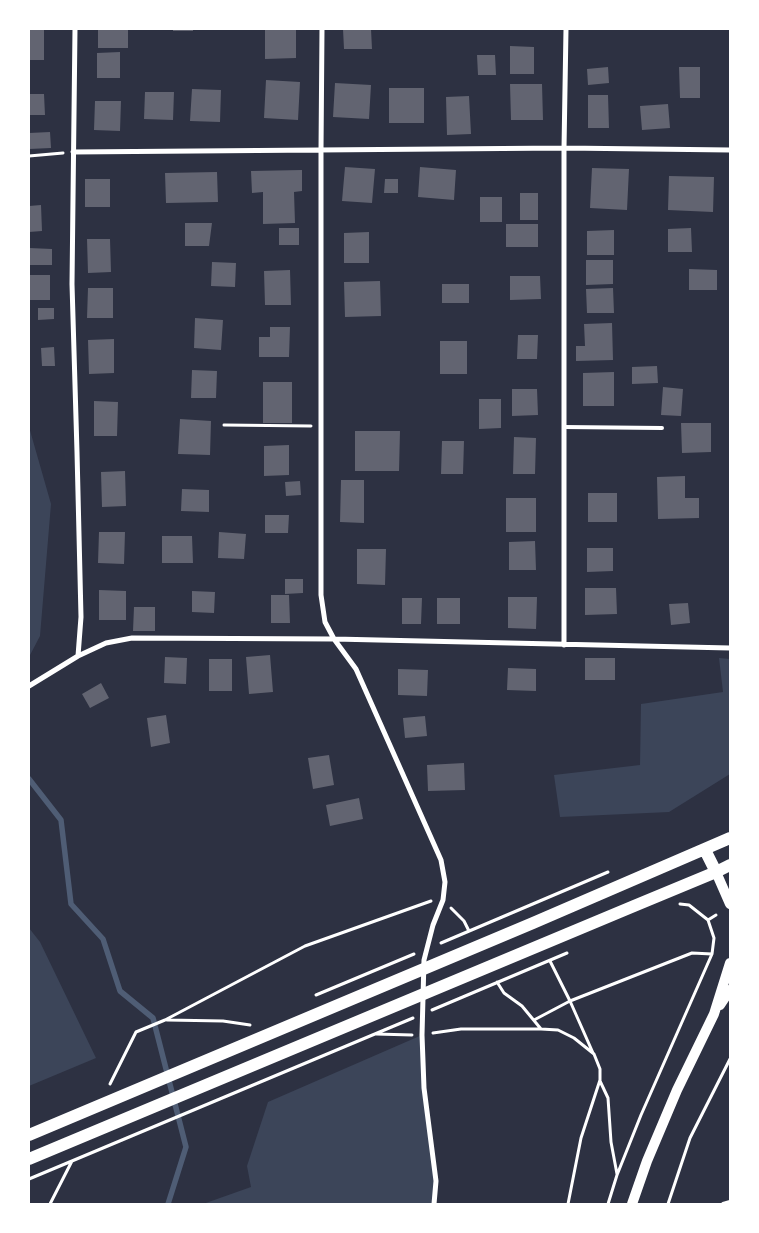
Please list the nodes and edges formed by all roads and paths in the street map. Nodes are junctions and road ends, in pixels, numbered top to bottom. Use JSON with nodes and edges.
{"nodes":[{"id":1,"x":75,"y":29,"type":"edge"},
{"id":2,"x":322,"y":29,"type":"edge"},
{"id":3,"x":566,"y":29,"type":"edge"},
{"id":4,"x":564,"y":148,"type":"junction"},
{"id":5,"x":321,"y":150,"type":"junction"},
{"id":6,"x":730,"y":150,"type":"edge"},
{"id":7,"x":73,"y":152,"type":"junction"},
{"id":8,"x":29,"y":156,"type":"edge"},
{"id":9,"x":224,"y":425,"type":"dead end"},
{"id":10,"x":322,"y":426,"type":"junction"},
{"id":11,"x":564,"y":427,"type":"junction"},
{"id":12,"x":662,"y":428,"type":"dead end"},
{"id":13,"x":334,"y":639,"type":"junction"},
{"id":14,"x":564,"y":645,"type":"junction"},
{"id":15,"x":730,"y":648,"type":"edge"},
{"id":16,"x":78,"y":656,"type":"junction"},
{"id":17,"x":30,"y":686,"type":"edge"},
{"id":18,"x":730,"y":838,"type":"edge"},
{"id":19,"x":705,"y":850,"type":"junction"},
{"id":20,"x":730,"y":865,"type":"edge"},
{"id":21,"x":716,"y":872,"type":"junction"},
{"id":22,"x":443,"y":900,"type":"junction"},
{"id":23,"x":730,"y":904,"type":"edge"},
{"id":24,"x":672,"y":905,"type":"dead end"},
{"id":25,"x":716,"y":915,"type":"dead end"},
{"id":26,"x":708,"y":920,"type":"junction"},
{"id":27,"x":567,"y":952,"type":"dead end"},
{"id":28,"x":712,"y":954,"type":"junction"},
{"id":29,"x":550,"y":961,"type":"junction"},
{"id":30,"x":730,"y":964,"type":"edge"},
{"id":31,"x":730,"y":990,"type":"edge"},
{"id":32,"x":570,"y":1001,"type":"junction"},
{"id":33,"x":431,"y":1011,"type":"dead end"},
{"id":34,"x":422,"y":1014,"type":"dead end"},
{"id":35,"x":714,"y":1014,"type":"junction"},
{"id":36,"x":541,"y":1028,"type":"junction"},
{"id":37,"x":136,"y":1032,"type":"dead end"},
{"id":38,"x":422,"y":1035,"type":"junction"},
{"id":39,"x":594,"y":1054,"type":"junction"},
{"id":40,"x":730,"y":1059,"type":"edge"},
{"id":41,"x":600,"y":1080,"type":"junction"},
{"id":42,"x":29,"y":1135,"type":"edge"},
{"id":43,"x":29,"y":1159,"type":"edge"},
{"id":44,"x":617,"y":1175,"type":"junction"},
{"id":45,"x":29,"y":1179,"type":"edge"},
{"id":46,"x":59,"y":1187,"type":"dead end"},
{"id":47,"x":730,"y":1202,"type":"edge"},
{"id":48,"x":50,"y":1204,"type":"edge"},
{"id":49,"x":434,"y":1204,"type":"edge"},
{"id":50,"x":568,"y":1204,"type":"edge"},
{"id":51,"x":608,"y":1204,"type":"edge"},
{"id":52,"x":632,"y":1204,"type":"edge"},
{"id":53,"x":668,"y":1204,"type":"edge"},
{"id":54,"x":723,"y":1204,"type":"edge"}],
"edges":[{"from":1,"to":7,"type":"street"},
{"from":2,"to":5,"type":"street"},
{"from":3,"to":4,"type":"street"},
{"from":4,"to":5,"type":"street"},
{"from":4,"to":6,"type":"street"},
{"from":4,"to":11,"type":"street"},
{"from":5,"to":7,"type":"street"},
{"from":5,"to":10,"type":"street"},
{"from":7,"to":8,"type":"path"},
{"from":7,"to":16,"type":"street"},
{"from":9,"to":10,"type":"path"},
{"from":10,"to":13,"type":"street"},
{"from":11,"to":12,"type":"lane"},
{"from":11,"to":14,"type":"street"},
{"from":13,"to":14,"type":"street"},
{"from":13,"to":16,"type":"street"},
{"from":13,"to":22,"type":"street"},
{"from":14,"to":15,"type":"street"},
{"from":16,"to":17,"type":"street"},
{"from":18,"to":19,"type":"main road"},
{"from":19,"to":21,"type":"main road"},
{"from":19,"to":42,"type":"main road"},
{"from":20,"to":21,"type":"main road"},
{"from":21,"to":23,"type":"main road"},
{"from":21,"to":43,"type":"main road"},
{"from":22,"to":37,"type":"path"},
{"from":22,"to":38,"type":"street"},
{"from":24,"to":26,"type":"path"},
{"from":25,"to":26,"type":"path"},
{"from":26,"to":28,"type":"path"},
{"from":27,"to":29,"type":"path"},
{"from":28,"to":32,"type":"path"},
{"from":28,"to":44,"type":"path"},
{"from":29,"to":32,"type":"path"},
{"from":29,"to":33,"type":"path"},
{"from":30,"to":35,"type":"main road"},
{"from":31,"to":35,"type":"main road"},
{"from":32,"to":36,"type":"path"},
{"from":32,"to":39,"type":"path"},
{"from":34,"to":45,"type":"path"},
{"from":35,"to":52,"type":"main road"},
{"from":36,"to":38,"type":"path"},
{"from":36,"to":39,"type":"path"},
{"from":38,"to":49,"type":"street"},
{"from":39,"to":41,"type":"path"},
{"from":40,"to":53,"type":"path"},
{"from":41,"to":44,"type":"path"},
{"from":41,"to":50,"type":"path"},
{"from":44,"to":51,"type":"path"},
{"from":46,"to":48,"type":"path"},
{"from":47,"to":54,"type":"lane"}]}
